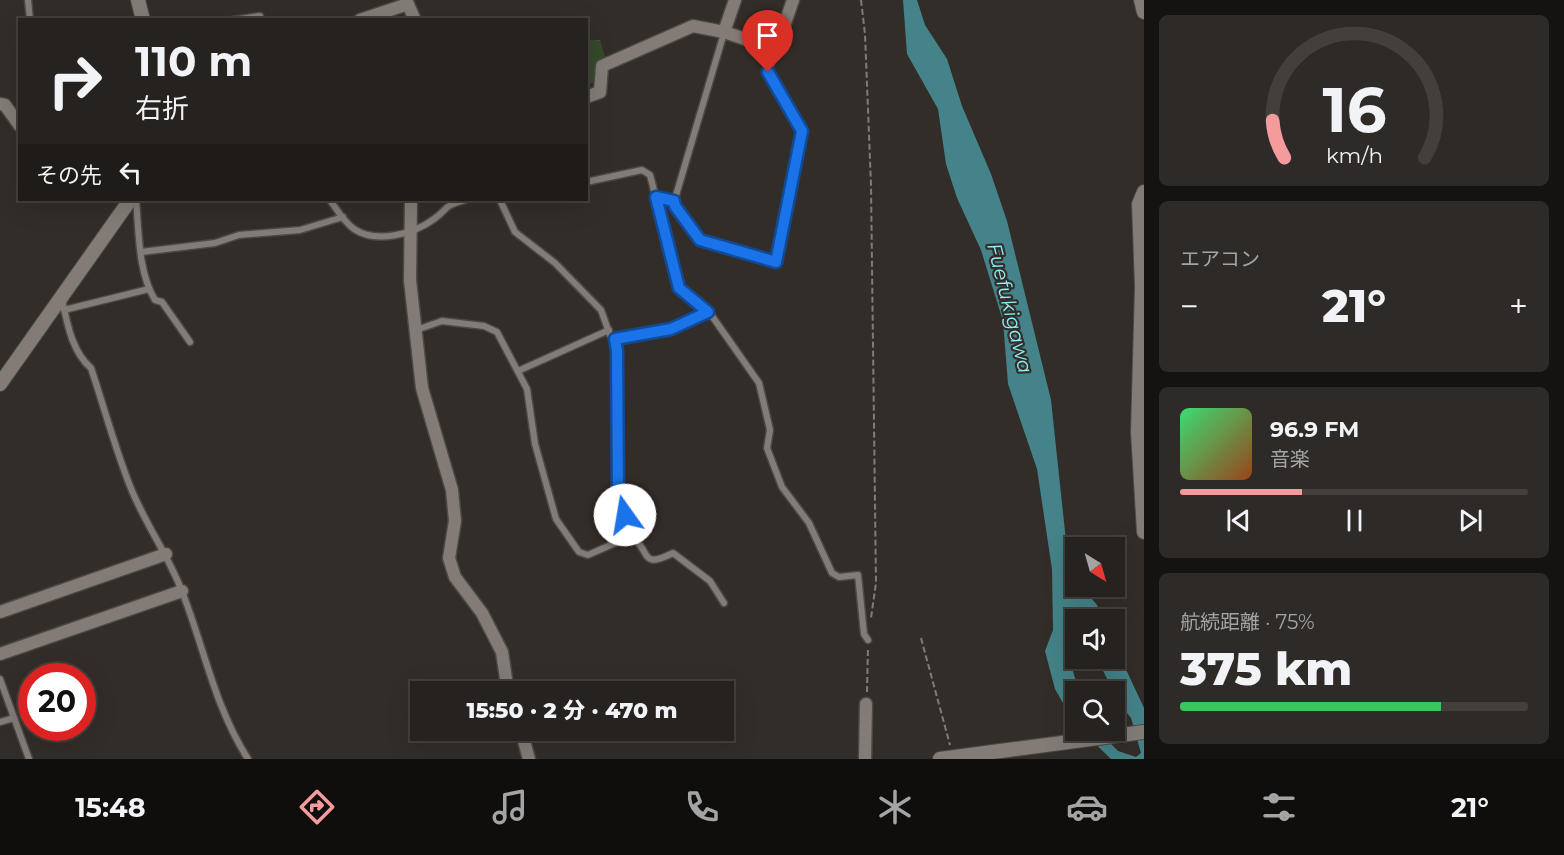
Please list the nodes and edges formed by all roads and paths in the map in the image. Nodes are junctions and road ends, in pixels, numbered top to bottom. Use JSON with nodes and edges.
{"nodes":[{"id":1,"x":28,"y":0,"type":"edge"},
{"id":2,"x":138,"y":0,"type":"edge"},
{"id":3,"x":735,"y":0,"type":"edge"},
{"id":4,"x":793,"y":0,"type":"edge"},
{"id":5,"x":861,"y":0,"type":"edge"},
{"id":6,"x":1141,"y":0,"type":"edge"},
{"id":7,"x":407,"y":2,"type":"edge"},
{"id":8,"x":1144,"y":12,"type":"edge"},
{"id":9,"x":260,"y":16,"type":"dead end"},
{"id":10,"x":30,"y":18,"type":"edge"},
{"id":11,"x":142,"y":18,"type":"edge"},
{"id":12,"x":246,"y":18,"type":"edge"},
{"id":13,"x":365,"y":18,"type":"edge"},
{"id":14,"x":414,"y":18,"type":"edge"},
{"id":15,"x":724,"y":32,"type":"junction"},
{"id":16,"x":776,"y":49,"type":"junction"},
{"id":17,"x":588,"y":96,"type":"edge"},
{"id":18,"x":0,"y":104,"type":"edge"},
{"id":19,"x":18,"y":123,"type":"edge"},
{"id":20,"x":588,"y":182,"type":"edge"},
{"id":21,"x":1144,"y":192,"type":"edge"},
{"id":22,"x":656,"y":197,"type":"junction"},
{"id":23,"x":129,"y":201,"type":"edge"},
{"id":24,"x":136,"y":201,"type":"edge"},
{"id":25,"x":331,"y":201,"type":"edge"},
{"id":26,"x":411,"y":201,"type":"edge"},
{"id":27,"x":461,"y":201,"type":"edge"},
{"id":28,"x":500,"y":201,"type":"edge"},
{"id":29,"x":674,"y":201,"type":"junction"},
{"id":30,"x":343,"y":218,"type":"junction"},
{"id":31,"x":412,"y":232,"type":"junction"},
{"id":32,"x":141,"y":252,"type":"junction"},
{"id":33,"x":149,"y":289,"type":"junction"},
{"id":34,"x":61,"y":296,"type":"junction"},
{"id":35,"x":64,"y":310,"type":"junction"},
{"id":36,"x":708,"y":312,"type":"junction"},
{"id":37,"x":416,"y":330,"type":"junction"},
{"id":38,"x":609,"y":330,"type":"junction"},
{"id":39,"x":615,"y":339,"type":"junction"},
{"id":40,"x":190,"y":342,"type":"dead end"},
{"id":41,"x":518,"y":371,"type":"junction"},
{"id":42,"x":0,"y":384,"type":"edge"},
{"id":43,"x":1144,"y":531,"type":"edge"},
{"id":44,"x":631,"y":536,"type":"junction"},
{"id":45,"x":166,"y":554,"type":"junction"},
{"id":46,"x":182,"y":591,"type":"junction"},
{"id":47,"x":724,"y":603,"type":"dead end"},
{"id":48,"x":0,"y":612,"type":"edge"},
{"id":49,"x":921,"y":638,"type":"dead end"},
{"id":50,"x":868,"y":640,"type":"junction"},
{"id":51,"x":0,"y":654,"type":"edge"},
{"id":52,"x":0,"y":679,"type":"edge"},
{"id":53,"x":506,"y":681,"type":"edge"},
{"id":54,"x":866,"y":704,"type":"joint"},
{"id":55,"x":14,"y":718,"type":"junction"},
{"id":56,"x":0,"y":722,"type":"edge"},
{"id":57,"x":1144,"y":732,"type":"edge"},
{"id":58,"x":524,"y":741,"type":"edge"},
{"id":59,"x":950,"y":758,"type":"edge"},
{"id":60,"x":29,"y":759,"type":"edge"},
{"id":61,"x":248,"y":759,"type":"edge"},
{"id":62,"x":529,"y":759,"type":"edge"},
{"id":63,"x":865,"y":759,"type":"edge"}],
"edges":[{"from":1,"to":10,"type":"lane"},
{"from":2,"to":11,"type":"street"},
{"from":3,"to":15,"type":"street"},
{"from":4,"to":16,"type":"street"},
{"from":5,"to":50,"type":"path"},
{"from":6,"to":8,"type":"street"},
{"from":7,"to":13,"type":"street"},
{"from":7,"to":14,"type":"street"},
{"from":9,"to":12,"type":"lane"},
{"from":15,"to":16,"type":"street"},
{"from":15,"to":17,"type":"street"},
{"from":15,"to":29,"type":"lane"},
{"from":16,"to":29,"type":"lane"},
{"from":18,"to":19,"type":"street"},
{"from":20,"to":22,"type":"lane"},
{"from":21,"to":43,"type":"street"},
{"from":22,"to":29,"type":"lane"},
{"from":22,"to":36,"type":"lane"},
{"from":23,"to":34,"type":"street"},
{"from":24,"to":32,"type":"lane"},
{"from":25,"to":30,"type":"lane"},
{"from":26,"to":31,"type":"street"},
{"from":27,"to":31,"type":"lane"},
{"from":28,"to":38,"type":"lane"},
{"from":30,"to":31,"type":"lane"},
{"from":30,"to":32,"type":"lane"},
{"from":31,"to":37,"type":"street"},
{"from":32,"to":33,"type":"lane"},
{"from":33,"to":35,"type":"lane"},
{"from":33,"to":40,"type":"lane"},
{"from":34,"to":35,"type":"lane"},
{"from":34,"to":42,"type":"street"},
{"from":35,"to":45,"type":"lane"},
{"from":36,"to":39,"type":"lane"},
{"from":36,"to":50,"type":"lane"},
{"from":37,"to":41,"type":"lane"},
{"from":37,"to":53,"type":"street"},
{"from":38,"to":39,"type":"lane"},
{"from":38,"to":41,"type":"lane"},
{"from":39,"to":44,"type":"lane"},
{"from":41,"to":44,"type":"lane"},
{"from":44,"to":47,"type":"lane"},
{"from":45,"to":46,"type":"lane"},
{"from":45,"to":48,"type":"street"},
{"from":46,"to":51,"type":"street"},
{"from":46,"to":61,"type":"lane"},
{"from":49,"to":59,"type":"path"},
{"from":50,"to":54,"type":"path"},
{"from":52,"to":55,"type":"lane"},
{"from":54,"to":63,"type":"street"},
{"from":55,"to":56,"type":"lane"},
{"from":55,"to":60,"type":"lane"},
{"from":57,"to":59,"type":"street"},
{"from":58,"to":62,"type":"street"}]}
